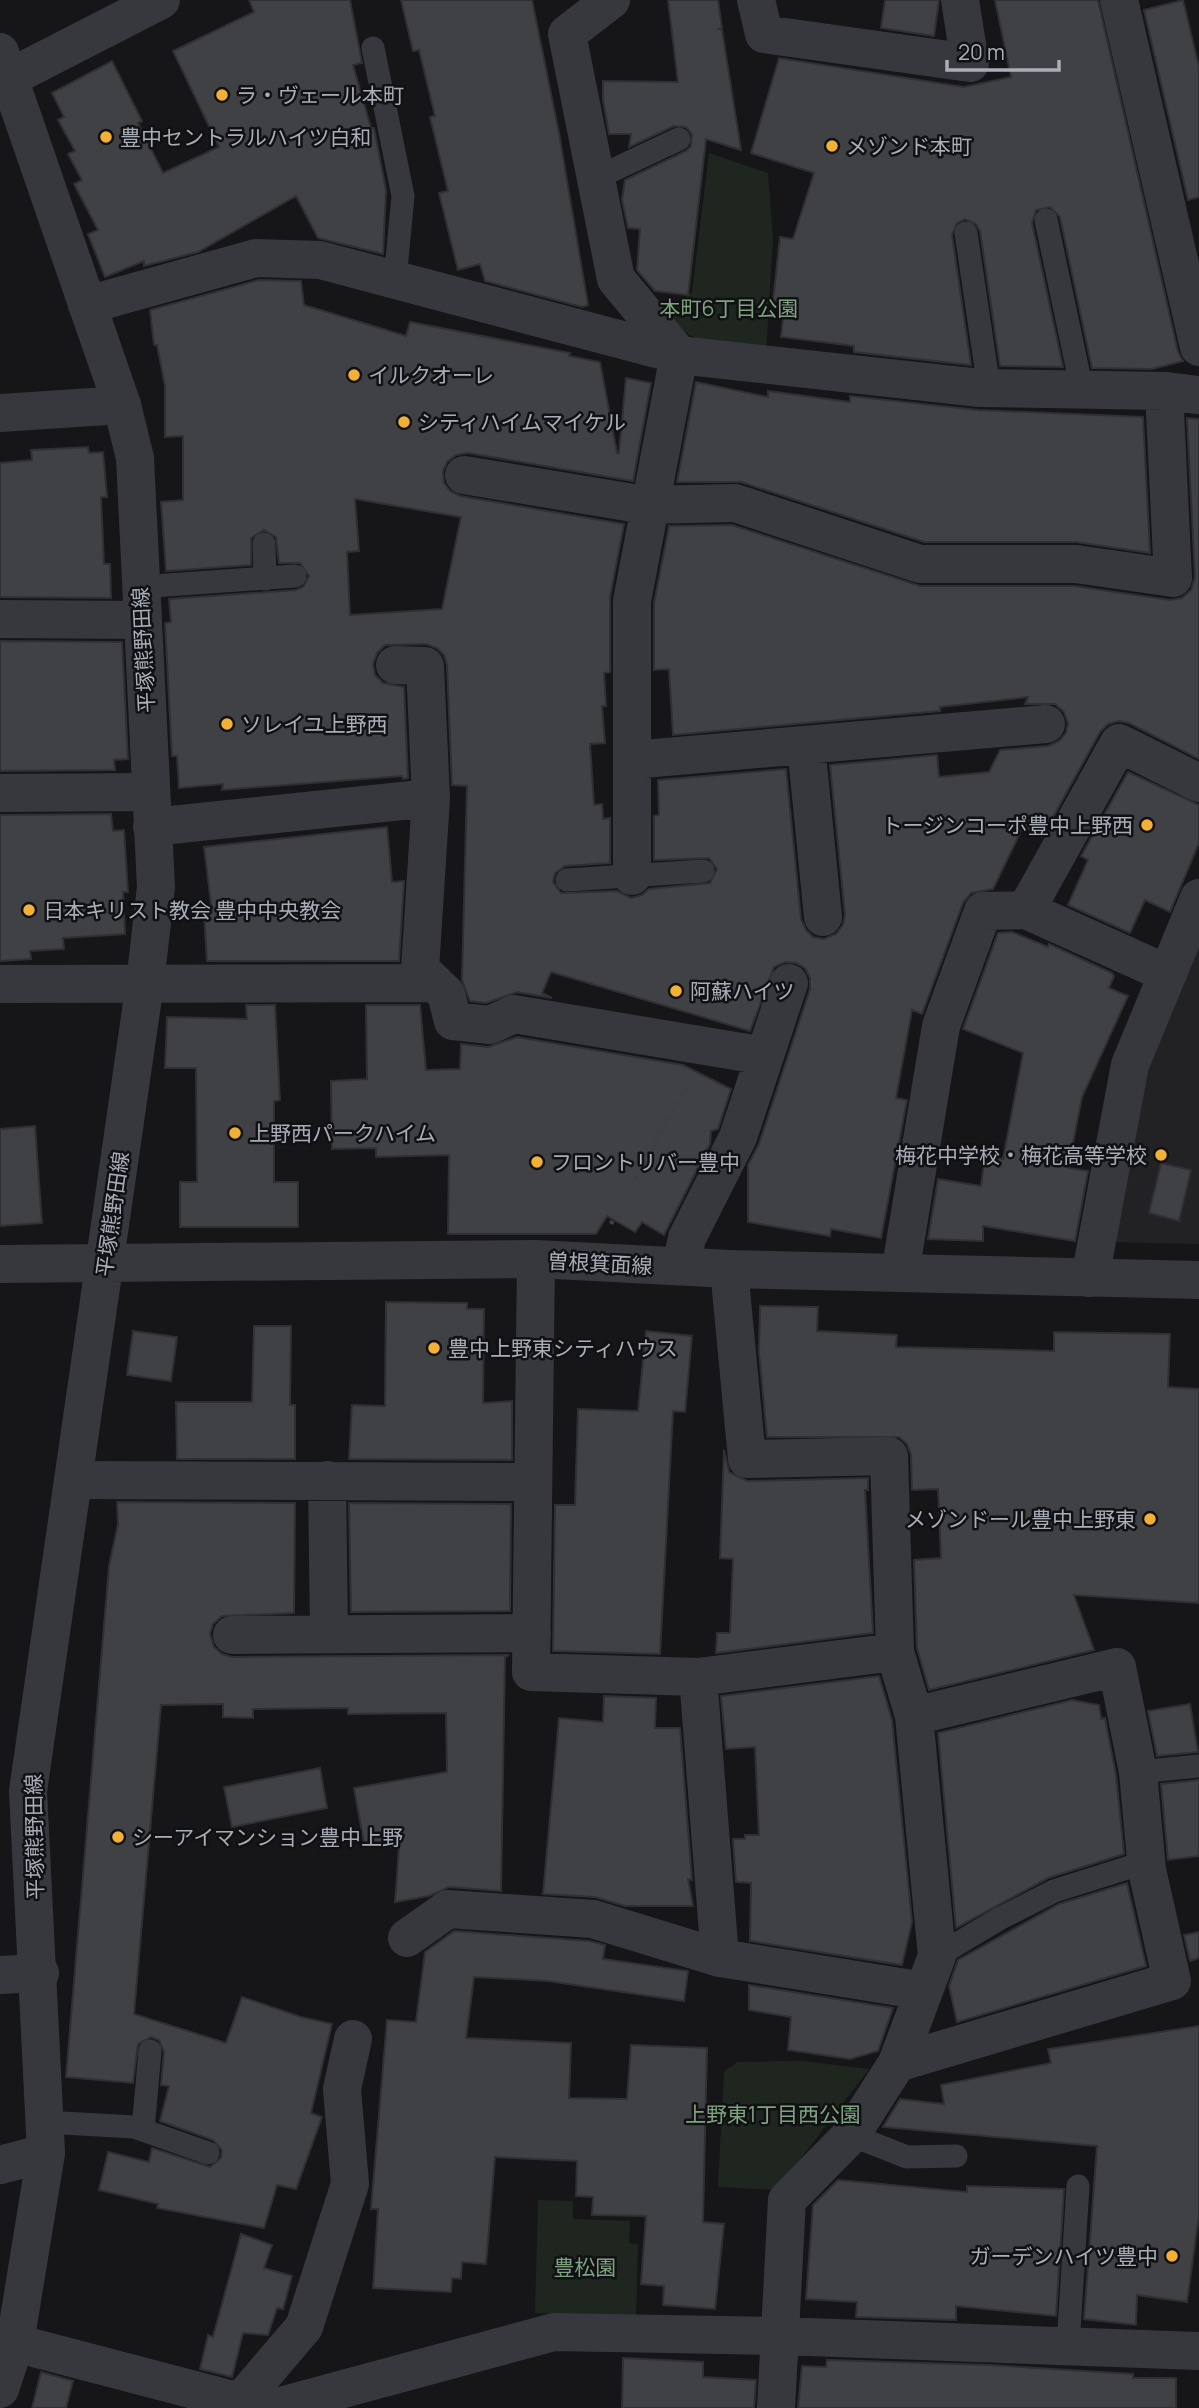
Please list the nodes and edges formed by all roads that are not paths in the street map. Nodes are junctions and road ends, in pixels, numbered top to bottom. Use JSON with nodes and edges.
{"nodes":[{"id":1,"x":161,"y":0,"type":"edge"},
{"id":2,"x":611,"y":0,"type":"edge"},
{"id":3,"x":755,"y":0,"type":"edge"},
{"id":4,"x":960,"y":0,"type":"edge"},
{"id":5,"x":1119,"y":0,"type":"edge"},
{"id":6,"x":373,"y":48,"type":"dead end"},
{"id":7,"x":4,"y":65,"type":"edge"},
{"id":8,"x":679,"y":139,"type":"dead end"},
{"id":9,"x":596,"y":178,"type":"junction"},
{"id":10,"x":1046,"y":220,"type":"dead end"},
{"id":11,"x":966,"y":233,"type":"dead end"},
{"id":12,"x":395,"y":280,"type":"junction"},
{"id":13,"x":87,"y":305,"type":"junction"},
{"id":14,"x":1199,"y":347,"type":"edge"},
{"id":15,"x":679,"y":355,"type":"junction"},
{"id":16,"x":989,"y":388,"type":"junction"},
{"id":17,"x":1082,"y":390,"type":"junction"},
{"id":18,"x":1181,"y":393,"type":"edge"},
{"id":19,"x":122,"y":405,"type":"junction"},
{"id":20,"x":0,"y":413,"type":"edge"},
{"id":21,"x":464,"y":475,"type":"dead end"},
{"id":22,"x":650,"y":505,"type":"junction"},
{"id":23,"x":264,"y":544,"type":"dead end"},
{"id":24,"x":295,"y":576,"type":"dead end"},
{"id":25,"x":265,"y":579,"type":"junction"},
{"id":26,"x":140,"y":603,"type":"junction"},
{"id":27,"x":0,"y":619,"type":"edge"},
{"id":28,"x":396,"y":665,"type":"dead end"},
{"id":29,"x":1046,"y":724,"type":"dead end"},
{"id":30,"x":806,"y":745,"type":"junction"},
{"id":31,"x":632,"y":760,"type":"junction"},
{"id":32,"x":1199,"y":783,"type":"edge"},
{"id":33,"x":0,"y":793,"type":"edge"},
{"id":34,"x":431,"y":798,"type":"junction"},
{"id":35,"x":151,"y":810,"type":"junction"},
{"id":36,"x":703,"y":871,"type":"dead end"},
{"id":37,"x":632,"y":876,"type":"junction"},
{"id":38,"x":567,"y":880,"type":"dead end"},
{"id":39,"x":1199,"y":898,"type":"edge"},
{"id":40,"x":1026,"y":910,"type":"junction"},
{"id":41,"x":823,"y":917,"type":"dead end"},
{"id":42,"x":1168,"y":974,"type":"junction"},
{"id":43,"x":145,"y":983,"type":"junction"},
{"id":44,"x":435,"y":983,"type":"junction"},
{"id":45,"x":789,"y":983,"type":"dead end"},
{"id":46,"x":0,"y":984,"type":"edge"},
{"id":47,"x":765,"y":1056,"type":"junction"},
{"id":48,"x":536,"y":1259,"type":"junction"},
{"id":49,"x":106,"y":1261,"type":"junction"},
{"id":50,"x":0,"y":1264,"type":"edge"},
{"id":51,"x":681,"y":1266,"type":"junction"},
{"id":52,"x":729,"y":1269,"type":"junction"},
{"id":53,"x":900,"y":1273,"type":"junction"},
{"id":54,"x":1090,"y":1278,"type":"junction"},
{"id":55,"x":1199,"y":1280,"type":"edge"},
{"id":56,"x":75,"y":1480,"type":"junction"},
{"id":57,"x":327,"y":1480,"type":"junction"},
{"id":58,"x":533,"y":1482,"type":"junction"},
{"id":59,"x":329,"y":1633,"type":"junction"},
{"id":60,"x":532,"y":1633,"type":"junction"},
{"id":61,"x":232,"y":1635,"type":"dead end"},
{"id":62,"x":895,"y":1652,"type":"junction"},
{"id":63,"x":698,"y":1677,"type":"junction"},
{"id":64,"x":914,"y":1716,"type":"junction"},
{"id":65,"x":1199,"y":1766,"type":"edge"},
{"id":66,"x":1138,"y":1772,"type":"junction"},
{"id":67,"x":1146,"y":1862,"type":"junction"},
{"id":68,"x":407,"y":1938,"type":"dead end"},
{"id":69,"x":937,"y":1956,"type":"junction"},
{"id":70,"x":720,"y":1958,"type":"junction"},
{"id":71,"x":40,"y":1973,"type":"junction"},
{"id":72,"x":0,"y":1975,"type":"edge"},
{"id":73,"x":924,"y":1991,"type":"junction"},
{"id":74,"x":353,"y":2039,"type":"dead end"},
{"id":75,"x":150,"y":2051,"type":"dead end"},
{"id":76,"x":897,"y":2063,"type":"junction"},
{"id":77,"x":143,"y":2130,"type":"junction"},
{"id":78,"x":852,"y":2135,"type":"junction"},
{"id":79,"x":45,"y":2138,"type":"junction"},
{"id":80,"x":208,"y":2153,"type":"dead end"},
{"id":81,"x":956,"y":2156,"type":"dead end"},
{"id":82,"x":0,"y":2165,"type":"edge"},
{"id":83,"x":1078,"y":2186,"type":"dead end"},
{"id":84,"x":780,"y":2336,"type":"junction"},
{"id":85,"x":15,"y":2343,"type":"junction"},
{"id":86,"x":1068,"y":2346,"type":"junction"},
{"id":87,"x":1199,"y":2351,"type":"edge"},
{"id":88,"x":0,"y":2389,"type":"edge"},
{"id":89,"x":253,"y":2406,"type":"edge"},
{"id":90,"x":776,"y":2408,"type":"edge"}],
"edges":[{"from":1,"to":7,"type":"street"},
{"from":2,"to":9,"type":"street"},
{"from":3,"to":4,"type":"street"},
{"from":5,"to":14,"type":"street"},
{"from":6,"to":12,"type":"lane"},
{"from":7,"to":13,"type":"street","name":"平塚熊野田線"},
{"from":8,"to":9,"type":"lane"},
{"from":9,"to":15,"type":"street"},
{"from":10,"to":17,"type":"lane"},
{"from":11,"to":16,"type":"lane"},
{"from":12,"to":13,"type":"street"},
{"from":12,"to":15,"type":"street"},
{"from":13,"to":19,"type":"street","name":"平塚熊野田線"},
{"from":15,"to":16,"type":"street"},
{"from":15,"to":22,"type":"street"},
{"from":16,"to":17,"type":"street"},
{"from":17,"to":18,"type":"street"},
{"from":18,"to":22,"type":"street"},
{"from":19,"to":20,"type":"street"},
{"from":19,"to":26,"type":"street","name":"平塚熊野田線"},
{"from":21,"to":22,"type":"street"},
{"from":22,"to":31,"type":"street"},
{"from":23,"to":25,"type":"lane"},
{"from":24,"to":25,"type":"lane"},
{"from":25,"to":26,"type":"lane"},
{"from":26,"to":27,"type":"street"},
{"from":26,"to":35,"type":"street","name":"平塚熊野田線"},
{"from":28,"to":34,"type":"street"},
{"from":29,"to":30,"type":"street"},
{"from":30,"to":31,"type":"street"},
{"from":30,"to":41,"type":"street"},
{"from":31,"to":37,"type":"street"},
{"from":32,"to":40,"type":"street"},
{"from":33,"to":35,"type":"street"},
{"from":34,"to":35,"type":"street"},
{"from":34,"to":44,"type":"street"},
{"from":35,"to":43,"type":"street","name":"平塚熊野田線"},
{"from":36,"to":37,"type":"lane"},
{"from":37,"to":38,"type":"lane"},
{"from":39,"to":42,"type":"street"},
{"from":40,"to":42,"type":"street"},
{"from":40,"to":53,"type":"street"},
{"from":42,"to":54,"type":"street"},
{"from":43,"to":44,"type":"street"},
{"from":43,"to":46,"type":"street"},
{"from":43,"to":49,"type":"street","name":"平塚熊野田線"},
{"from":44,"to":47,"type":"street"},
{"from":45,"to":47,"type":"street"},
{"from":47,"to":51,"type":"street"},
{"from":48,"to":49,"type":"street","name":"曽根箕面線"},
{"from":48,"to":51,"type":"street","name":"曽根箕面線"},
{"from":48,"to":58,"type":"street"},
{"from":49,"to":50,"type":"street","name":"曽根箕面線"},
{"from":49,"to":56,"type":"street","name":"平塚熊野田線"},
{"from":51,"to":52,"type":"street","name":"曽根箕面線"},
{"from":52,"to":53,"type":"street","name":"曽根箕面線"},
{"from":52,"to":62,"type":"street"},
{"from":53,"to":54,"type":"street","name":"曽根箕面線"},
{"from":54,"to":55,"type":"street","name":"曽根箕面線"},
{"from":56,"to":57,"type":"street"},
{"from":56,"to":71,"type":"street","name":"平塚熊野田線"},
{"from":57,"to":58,"type":"street"},
{"from":57,"to":59,"type":"street"},
{"from":58,"to":60,"type":"street"},
{"from":59,"to":60,"type":"street"},
{"from":59,"to":61,"type":"street"},
{"from":60,"to":63,"type":"street"},
{"from":62,"to":63,"type":"street"},
{"from":62,"to":64,"type":"street"},
{"from":63,"to":70,"type":"street"},
{"from":64,"to":66,"type":"street"},
{"from":64,"to":69,"type":"street"},
{"from":65,"to":66,"type":"lane"},
{"from":66,"to":67,"type":"street"},
{"from":67,"to":69,"type":"lane"},
{"from":67,"to":76,"type":"street"},
{"from":68,"to":70,"type":"street"},
{"from":69,"to":73,"type":"street"},
{"from":70,"to":73,"type":"street"},
{"from":71,"to":72,"type":"street"},
{"from":71,"to":79,"type":"street","name":"平塚熊野田線"},
{"from":73,"to":76,"type":"street"},
{"from":74,"to":89,"type":"street"},
{"from":75,"to":77,"type":"lane"},
{"from":76,"to":78,"type":"street"},
{"from":77,"to":79,"type":"lane"},
{"from":77,"to":80,"type":"lane"},
{"from":78,"to":81,"type":"lane"},
{"from":78,"to":84,"type":"street"},
{"from":79,"to":82,"type":"street"},
{"from":79,"to":85,"type":"street","name":"平塚熊野田線"},
{"from":83,"to":86,"type":"lane"},
{"from":84,"to":86,"type":"street"},
{"from":84,"to":89,"type":"street"},
{"from":84,"to":90,"type":"street"},
{"from":85,"to":88,"type":"street","name":"平塚熊野田線"},
{"from":85,"to":89,"type":"street"},
{"from":86,"to":87,"type":"street"}]}
